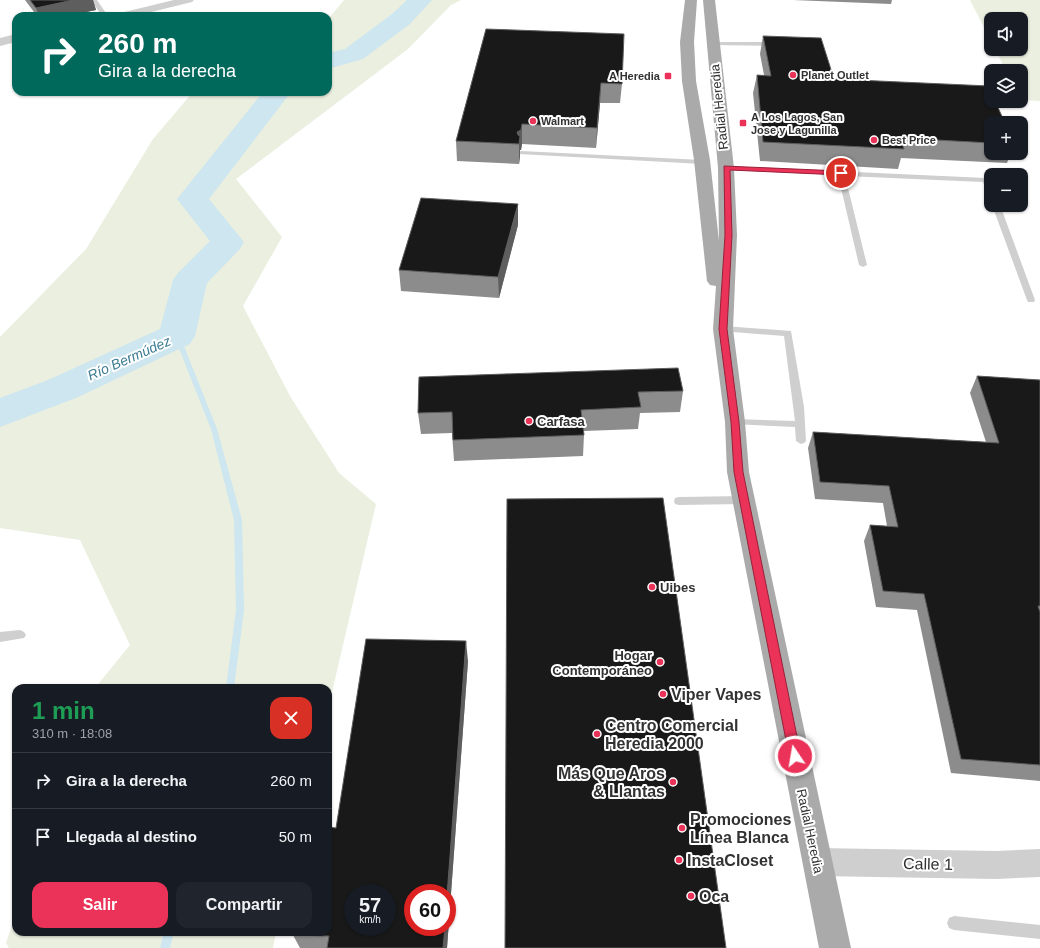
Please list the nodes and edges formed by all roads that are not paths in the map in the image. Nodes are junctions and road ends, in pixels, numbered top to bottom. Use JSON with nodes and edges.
{"nodes":[{"id":1,"x":94,"y":0,"type":"edge"},
{"id":2,"x":188,"y":0,"type":"edge"},
{"id":3,"x":691,"y":0,"type":"edge"},
{"id":4,"x":700,"y":0,"type":"edge"},
{"id":5,"x":709,"y":0,"type":"edge"},
{"id":6,"x":102,"y":12,"type":"edge"},
{"id":7,"x":137,"y":12,"type":"edge"},
{"id":8,"x":12,"y":39,"type":"edge"},
{"id":9,"x":0,"y":42,"type":"edge"},
{"id":10,"x":712,"y":43,"type":"junction"},
{"id":11,"x":687,"y":44,"type":"junction"},
{"id":12,"x":780,"y":44,"type":"edge"},
{"id":13,"x":701,"y":60,"type":"dead end"},
{"id":14,"x":703,"y":82,"type":"dead end"},
{"id":15,"x":521,"y":153,"type":"edge"},
{"id":16,"x":702,"y":162,"type":"junction"},
{"id":17,"x":726,"y":168,"type":"junction"},
{"id":18,"x":841,"y":173,"type":"junction"},
{"id":19,"x":984,"y":180,"type":"edge"},
{"id":20,"x":999,"y":212,"type":"edge"},
{"id":21,"x":863,"y":266,"type":"dead end"},
{"id":22,"x":1031,"y":300,"type":"dead end"},
{"id":23,"x":723,"y":329,"type":"junction"},
{"id":24,"x":735,"y":422,"type":"junction"},
{"id":25,"x":800,"y":424,"type":"junction"},
{"id":26,"x":801,"y":441,"type":"dead end"},
{"id":27,"x":744,"y":500,"type":"junction"},
{"id":28,"x":679,"y":501,"type":"dead end"},
{"id":29,"x":20,"y":635,"type":"dead end"},
{"id":30,"x":0,"y":637,"type":"edge"},
{"id":31,"x":817,"y":862,"type":"junction"},
{"id":32,"x":1040,"y":863,"type":"edge"},
{"id":33,"x":954,"y":923,"type":"dead end"},
{"id":34,"x":1040,"y":932,"type":"edge"},
{"id":35,"x":835,"y":948,"type":"edge"}],
"edges":[{"from":1,"to":6,"type":"lane"},
{"from":2,"to":7,"type":"street"},
{"from":3,"to":11,"type":"main road"},
{"from":4,"to":11,"type":"main road"},
{"from":5,"to":10,"type":"main road","name":"Radial Heredia"},
{"from":8,"to":9,"type":"street"},
{"from":10,"to":12,"type":"lane"},
{"from":10,"to":17,"type":"main road","name":"Radial Heredia"},
{"from":11,"to":13,"type":"main road"},
{"from":11,"to":16,"type":"main road"},
{"from":14,"to":17,"type":"main road"},
{"from":15,"to":16,"type":"lane"},
{"from":16,"to":23,"type":"main road"},
{"from":17,"to":18,"type":"lane"},
{"from":17,"to":23,"type":"main road","name":"Radial Heredia"},
{"from":18,"to":19,"type":"lane"},
{"from":18,"to":21,"type":"lane"},
{"from":20,"to":22,"type":"lane"},
{"from":23,"to":24,"type":"main road","name":"Radial Heredia"},
{"from":23,"to":25,"type":"lane"},
{"from":24,"to":25,"type":"lane"},
{"from":24,"to":27,"type":"main road","name":"Radial Heredia"},
{"from":25,"to":26,"type":"lane"},
{"from":27,"to":28,"type":"lane"},
{"from":27,"to":31,"type":"main road","name":"Radial Heredia"},
{"from":29,"to":30,"type":"lane"},
{"from":31,"to":32,"type":"street","name":"Calle 1"},
{"from":31,"to":35,"type":"main road","name":"Radial Heredia"},
{"from":33,"to":34,"type":"lane"}]}
